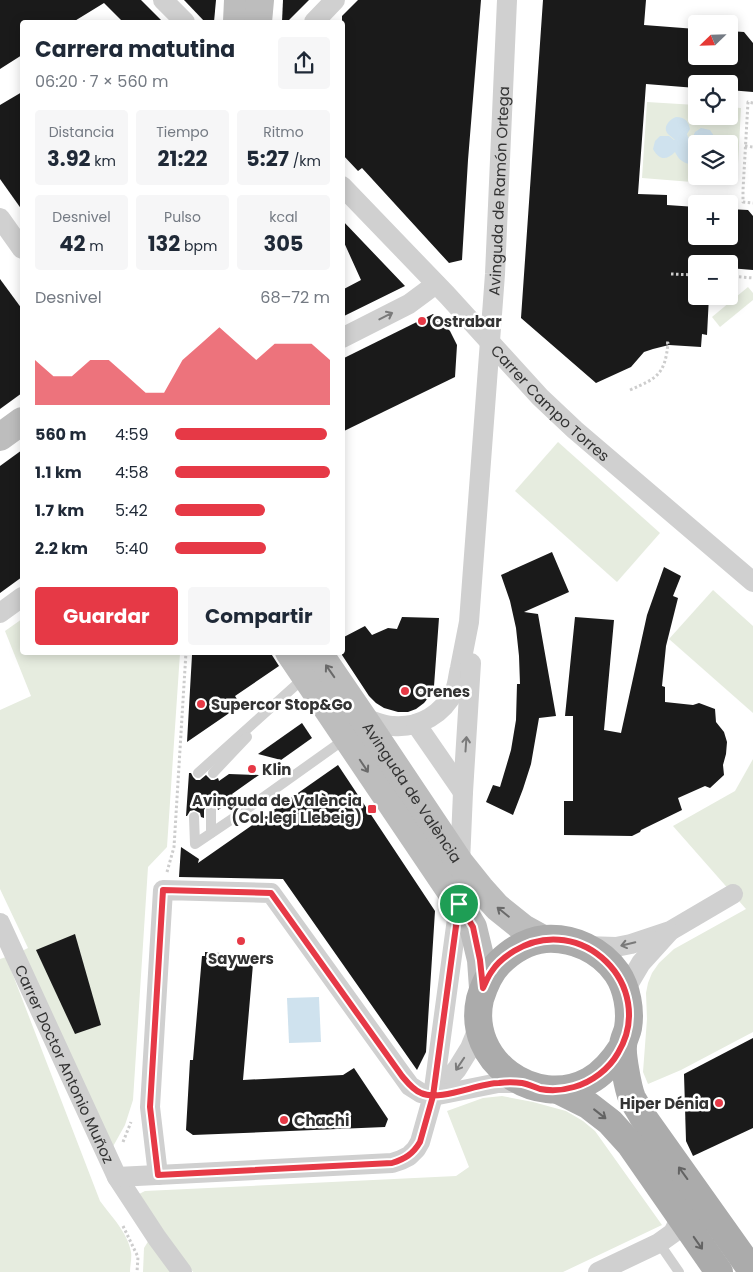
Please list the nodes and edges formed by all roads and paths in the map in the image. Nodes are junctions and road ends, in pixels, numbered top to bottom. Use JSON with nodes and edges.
{"nodes":[{"id":1,"x":163,"y":0,"type":"edge"},
{"id":2,"x":238,"y":0,"type":"edge"},
{"id":3,"x":260,"y":0,"type":"edge"},
{"id":4,"x":335,"y":0,"type":"edge"},
{"id":5,"x":507,"y":0,"type":"edge"},
{"id":6,"x":183,"y":20,"type":"edge"},
{"id":7,"x":236,"y":20,"type":"edge"},
{"id":8,"x":258,"y":20,"type":"edge"},
{"id":9,"x":316,"y":20,"type":"edge"},
{"id":10,"x":753,"y":103,"type":"edge"},
{"id":11,"x":745,"y":146,"type":"junction"},
{"id":12,"x":753,"y":147,"type":"edge"},
{"id":13,"x":345,"y":189,"type":"edge"},
{"id":14,"x":753,"y":203,"type":"edge"},
{"id":15,"x":0,"y":218,"type":"edge"},
{"id":16,"x":20,"y":247,"type":"edge"},
{"id":17,"x":671,"y":274,"type":"dead end"},
{"id":18,"x":688,"y":274,"type":"edge"},
{"id":19,"x":738,"y":277,"type":"edge"},
{"id":20,"x":753,"y":278,"type":"edge"},
{"id":21,"x":436,"y":284,"type":"junction"},
{"id":22,"x":345,"y":336,"type":"edge"},
{"id":23,"x":489,"y":341,"type":"junction"},
{"id":24,"x":665,"y":343,"type":"dead end"},
{"id":25,"x":630,"y":390,"type":"dead end"},
{"id":26,"x":20,"y":422,"type":"edge"},
{"id":27,"x":0,"y":437,"type":"edge"},
{"id":28,"x":753,"y":582,"type":"edge"},
{"id":29,"x":20,"y":598,"type":"edge"},
{"id":30,"x":0,"y":612,"type":"edge"},
{"id":31,"x":469,"y":622,"type":"junction"},
{"id":32,"x":186,"y":655,"type":"edge"},
{"id":33,"x":289,"y":655,"type":"edge"},
{"id":34,"x":320,"y":655,"type":"edge"},
{"id":35,"x":301,"y":682,"type":"junction"},
{"id":36,"x":363,"y":718,"type":"junction"},
{"id":37,"x":416,"y":724,"type":"junction"},
{"id":38,"x":346,"y":738,"type":"junction"},
{"id":39,"x":198,"y":773,"type":"dead end"},
{"id":40,"x":213,"y":773,"type":"dead end"},
{"id":41,"x":463,"y":792,"type":"junction"},
{"id":42,"x":211,"y":810,"type":"dead end"},
{"id":43,"x":194,"y":817,"type":"dead end"},
{"id":44,"x":211,"y":833,"type":"junction"},
{"id":45,"x":460,"y":863,"type":"junction"},
{"id":46,"x":163,"y":890,"type":"junction"},
{"id":47,"x":732,"y":894,"type":"dead end"},
{"id":48,"x":459,"y":904,"type":"junction"},
{"id":49,"x":0,"y":923,"type":"edge"},
{"id":50,"x":670,"y":931,"type":"junction"},
{"id":51,"x":543,"y":939,"type":"junction"},
{"id":52,"x":585,"y":946,"type":"junction"},
{"id":53,"x":483,"y":988,"type":"junction"},
{"id":54,"x":625,"y":990,"type":"junction"},
{"id":55,"x":480,"y":1026,"type":"junction"},
{"id":56,"x":623,"y":1046,"type":"junction"},
{"id":57,"x":523,"y":1083,"type":"junction"},
{"id":58,"x":558,"y":1090,"type":"junction"},
{"id":59,"x":433,"y":1096,"type":"junction"},
{"id":60,"x":158,"y":1175,"type":"junction"},
{"id":61,"x":117,"y":1177,"type":"junction"},
{"id":62,"x":679,"y":1215,"type":"junction"},
{"id":63,"x":659,"y":1244,"type":"junction"},
{"id":64,"x":182,"y":1272,"type":"edge"},
{"id":65,"x":598,"y":1272,"type":"edge"},
{"id":66,"x":679,"y":1272,"type":"edge"},
{"id":67,"x":719,"y":1272,"type":"edge"},
{"id":68,"x":753,"y":1272,"type":"edge"}],
"edges":[{"from":1,"to":6,"type":"street"},
{"from":2,"to":7,"type":"main road"},
{"from":3,"to":8,"type":"main road"},
{"from":4,"to":9,"type":"street"},
{"from":5,"to":23,"type":"street","name":"Avinguda de Ramón Ortega"},
{"from":10,"to":11,"type":"path"},
{"from":11,"to":12,"type":"path"},
{"from":11,"to":14,"type":"path"},
{"from":13,"to":21,"type":"street","name":"Carrer Campo Torres"},
{"from":15,"to":16,"type":"street"},
{"from":17,"to":18,"type":"path"},
{"from":19,"to":20,"type":"path"},
{"from":22,"to":21,"type":"street","one_way":true},
{"from":21,"to":23,"type":"street","name":"Carrer Campo Torres"},
{"from":23,"to":28,"type":"street","name":"Carrer Campo Torres"},
{"from":23,"to":31,"type":"street","name":"Avinguda de Ramón Ortega"},
{"from":24,"to":25,"type":"path"},
{"from":26,"to":27,"type":"main road"},
{"from":29,"to":30,"type":"street"},
{"from":31,"to":37,"type":"street","name":"Avinguda de Ramón Ortega"},
{"from":41,"to":31,"type":"street","name":"Avinguda de Ramón Ortega","one_way":true},
{"from":32,"to":46,"type":"path"},
{"from":33,"to":35,"type":"main road","name":"Avinguda de València"},
{"from":36,"to":34,"type":"main road","name":"Avinguda de València","one_way":true},
{"from":35,"to":38,"type":"main road","name":"Avinguda de València"},
{"from":35,"to":39,"type":"lane"},
{"from":35,"to":40,"type":"lane"},
{"from":36,"to":37,"type":"street","name":"Avinguda de Ramón Ortega"},
{"from":36,"to":45,"type":"main road","name":"Avinguda de València"},
{"from":37,"to":41,"type":"street"},
{"from":38,"to":44,"type":"lane"},
{"from":38,"to":48,"type":"main road","name":"Avinguda de València","one_way":true},
{"from":41,"to":45,"type":"street","name":"Avinguda de Ramón Ortega"},
{"from":42,"to":44,"type":"lane"},
{"from":43,"to":44,"type":"lane"},
{"from":51,"to":45,"type":"main road","name":"Avinguda de València","one_way":true},
{"from":46,"to":59,"type":"street"},
{"from":46,"to":60,"type":"street"},
{"from":47,"to":50,"type":"street"},
{"from":48,"to":53,"type":"main road","name":"Avinguda de València"},
{"from":48,"to":59,"type":"street"},
{"from":49,"to":61,"type":"street","name":"Carrer Doctor Antonio Muñoz"},
{"from":50,"to":52,"type":"street","one_way":true},
{"from":50,"to":54,"type":"street"},
{"from":51,"to":52,"type":"main road"},
{"from":51,"to":53,"type":"main road"},
{"from":52,"to":54,"type":"main road"},
{"from":53,"to":55,"type":"main road"},
{"from":54,"to":56,"type":"main road"},
{"from":55,"to":57,"type":"main road"},
{"from":55,"to":59,"type":"street","one_way":true},
{"from":56,"to":58,"type":"main road"},
{"from":68,"to":56,"type":"main road","one_way":true},
{"from":57,"to":58,"type":"main road"},
{"from":57,"to":59,"type":"street"},
{"from":58,"to":62,"type":"main road","one_way":true},
{"from":59,"to":60,"type":"street"},
{"from":60,"to":61,"type":"street"},
{"from":61,"to":64,"type":"street","name":"Carrer Doctor Antonio Muñoz"},
{"from":62,"to":63,"type":"street"},
{"from":62,"to":67,"type":"main road","one_way":true},
{"from":63,"to":65,"type":"street"},
{"from":63,"to":66,"type":"lane"}]}
